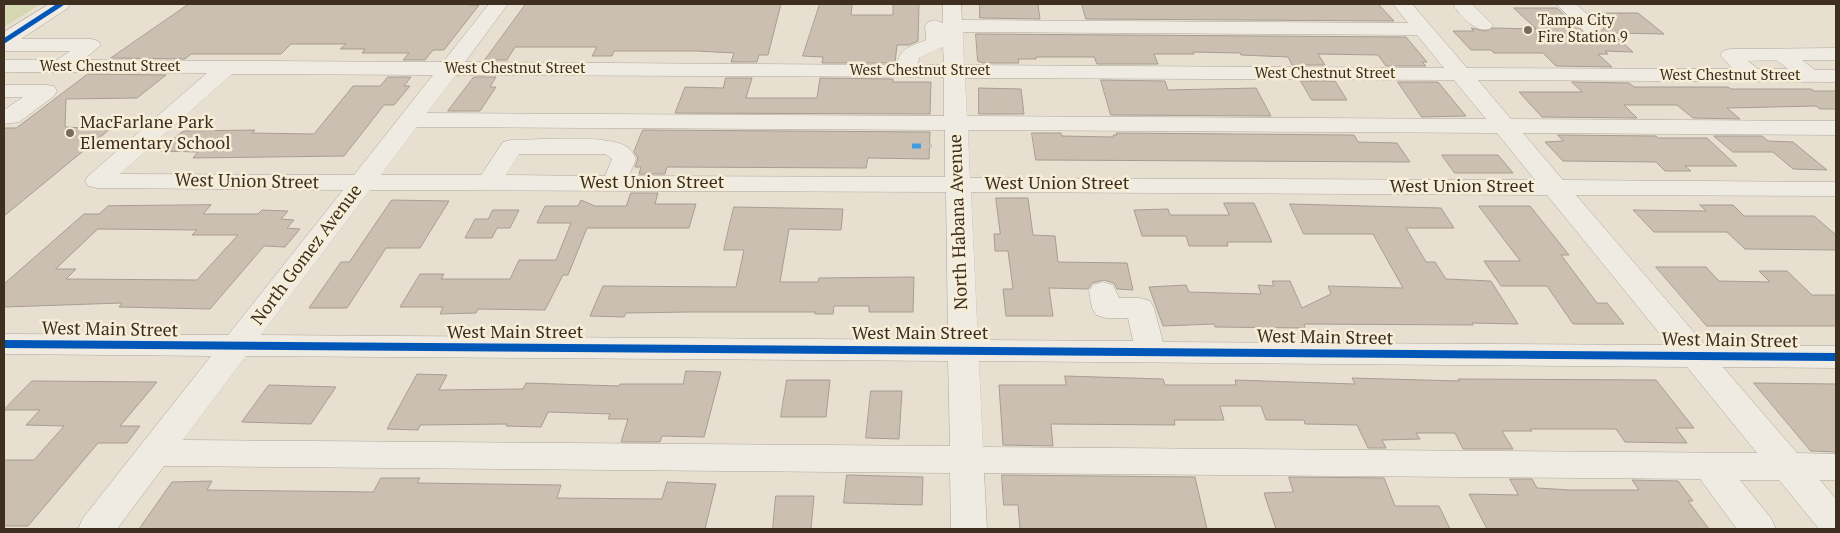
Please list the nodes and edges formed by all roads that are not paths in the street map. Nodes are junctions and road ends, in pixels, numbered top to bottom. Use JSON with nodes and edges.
{"nodes":[{"id":1,"x":61,"y":4,"type":"edge"},
{"id":2,"x":500,"y":4,"type":"edge"},
{"id":3,"x":1402,"y":4,"type":"edge"},
{"id":4,"x":1462,"y":4,"type":"edge"},
{"id":5,"x":1565,"y":4,"type":"edge"},
{"id":6,"x":946,"y":25,"type":"edge"},
{"id":7,"x":1483,"y":25,"type":"dead end"},
{"id":8,"x":1592,"y":28,"type":"dead end"},
{"id":9,"x":1423,"y":29,"type":"junction"},
{"id":10,"x":4,"y":41,"type":"edge"},
{"id":11,"x":4,"y":45,"type":"edge"},
{"id":12,"x":1505,"y":53,"type":"dead end"},
{"id":13,"x":1781,"y":54,"type":"junction"},
{"id":14,"x":1836,"y":54,"type":"edge"},
{"id":15,"x":4,"y":66,"type":"edge"},
{"id":16,"x":59,"y":67,"type":"junction"},
{"id":17,"x":226,"y":68,"type":"junction"},
{"id":18,"x":450,"y":69,"type":"junction"},
{"id":19,"x":907,"y":71,"type":"junction"},
{"id":20,"x":954,"y":72,"type":"junction"},
{"id":21,"x":1462,"y":74,"type":"junction"},
{"id":22,"x":1526,"y":75,"type":"junction"},
{"id":23,"x":1753,"y":76,"type":"junction"},
{"id":24,"x":1810,"y":76,"type":"junction"},
{"id":25,"x":1836,"y":76,"type":"edge"},
{"id":26,"x":14,"y":91,"type":"edge"},
{"id":27,"x":4,"y":117,"type":"edge"},
{"id":28,"x":410,"y":120,"type":"junction"},
{"id":29,"x":1505,"y":126,"type":"junction"},
{"id":30,"x":1836,"y":128,"type":"edge"},
{"id":31,"x":948,"y":136,"type":"junction"},
{"id":32,"x":1003,"y":138,"type":"dead end"},
{"id":33,"x":362,"y":183,"type":"junction"},
{"id":34,"x":488,"y":183,"type":"junction"},
{"id":35,"x":614,"y":183,"type":"junction"},
{"id":36,"x":958,"y":184,"type":"junction"},
{"id":37,"x":1556,"y":187,"type":"junction"},
{"id":38,"x":1836,"y":190,"type":"edge"},
{"id":39,"x":1102,"y":291,"type":"dead end"},
{"id":40,"x":4,"y":344,"type":"edge"},
{"id":41,"x":237,"y":347,"type":"junction"},
{"id":42,"x":963,"y":349,"type":"junction"},
{"id":43,"x":1150,"y":351,"type":"junction"},
{"id":44,"x":1696,"y":356,"type":"junction"},
{"id":45,"x":1836,"y":357,"type":"edge"},
{"id":46,"x":155,"y":454,"type":"junction"},
{"id":47,"x":966,"y":460,"type":"junction"},
{"id":48,"x":1788,"y":466,"type":"junction"},
{"id":49,"x":1836,"y":467,"type":"edge"},
{"id":50,"x":1713,"y":471,"type":"dead end"},
{"id":51,"x":1836,"y":524,"type":"edge"},
{"id":52,"x":96,"y":529,"type":"edge"},
{"id":53,"x":969,"y":529,"type":"edge"},
{"id":54,"x":1758,"y":529,"type":"edge"}],
"edges":[{"from":1,"to":10,"type":"street"},
{"from":2,"to":18,"type":"street","name":"North Gomez Avenue"},
{"from":3,"to":9,"type":"street"},
{"from":4,"to":7,"type":"street"},
{"from":5,"to":8,"type":"street"},
{"from":6,"to":9,"type":"street"},
{"from":6,"to":19,"type":"street"},
{"from":6,"to":20,"type":"street","name":"North Habana Avenue"},
{"from":9,"to":21,"type":"street"},
{"from":11,"to":16,"type":"street"},
{"from":12,"to":22,"type":"street"},
{"from":13,"to":14,"type":"street"},
{"from":13,"to":23,"type":"street"},
{"from":13,"to":24,"type":"street"},
{"from":15,"to":16,"type":"street","name":"West Chestnut Street"},
{"from":16,"to":17,"type":"street","name":"West Chestnut Street"},
{"from":16,"to":26,"type":"street"},
{"from":17,"to":18,"type":"street","name":"West Chestnut Street"},
{"from":17,"to":33,"type":"street","name":"West Union Street"},
{"from":18,"to":19,"type":"street","name":"West Chestnut Street"},
{"from":18,"to":28,"type":"street","name":"North Gomez Avenue"},
{"from":19,"to":20,"type":"street","name":"West Chestnut Street"},
{"from":20,"to":21,"type":"street","name":"West Chestnut Street"},
{"from":20,"to":31,"type":"street","name":"North Habana Avenue"},
{"from":21,"to":22,"type":"street","name":"West Chestnut Street"},
{"from":21,"to":29,"type":"street"},
{"from":22,"to":23,"type":"street","name":"West Chestnut Street"},
{"from":23,"to":24,"type":"street","name":"West Chestnut Street"},
{"from":24,"to":25,"type":"street","name":"West Chestnut Street"},
{"from":26,"to":27,"type":"street"},
{"from":28,"to":31,"type":"street"},
{"from":28,"to":33,"type":"street","name":"North Gomez Avenue"},
{"from":29,"to":30,"type":"street"},
{"from":29,"to":31,"type":"street"},
{"from":29,"to":37,"type":"street"},
{"from":31,"to":32,"type":"street"},
{"from":31,"to":36,"type":"street","name":"North Habana Avenue"},
{"from":33,"to":34,"type":"street","name":"West Union Street"},
{"from":33,"to":41,"type":"street","name":"North Gomez Avenue"},
{"from":34,"to":35,"type":"street","name":"West Union Street"},
{"from":34,"to":35,"type":"street"},
{"from":35,"to":36,"type":"street","name":"West Union Street"},
{"from":36,"to":37,"type":"street","name":"West Union Street"},
{"from":36,"to":42,"type":"street","name":"North Habana Avenue"},
{"from":37,"to":38,"type":"street","name":"West Union Street"},
{"from":37,"to":44,"type":"street"},
{"from":39,"to":43,"type":"street"},
{"from":40,"to":41,"type":"street","name":"West Main Street"},
{"from":41,"to":42,"type":"street","name":"West Main Street"},
{"from":41,"to":46,"type":"street","name":"North Gomez Avenue"},
{"from":42,"to":43,"type":"street","name":"West Main Street"},
{"from":42,"to":47,"type":"street","name":"North Habana Avenue"},
{"from":43,"to":44,"type":"street","name":"West Main Street"},
{"from":44,"to":45,"type":"street","name":"West Main Street"},
{"from":44,"to":48,"type":"street"},
{"from":46,"to":47,"type":"street"},
{"from":46,"to":52,"type":"street","name":"North Gomez Avenue"},
{"from":47,"to":48,"type":"street"},
{"from":47,"to":53,"type":"street","name":"North Habana Avenue"},
{"from":48,"to":49,"type":"street"},
{"from":48,"to":51,"type":"street"},
{"from":50,"to":54,"type":"street"}]}
